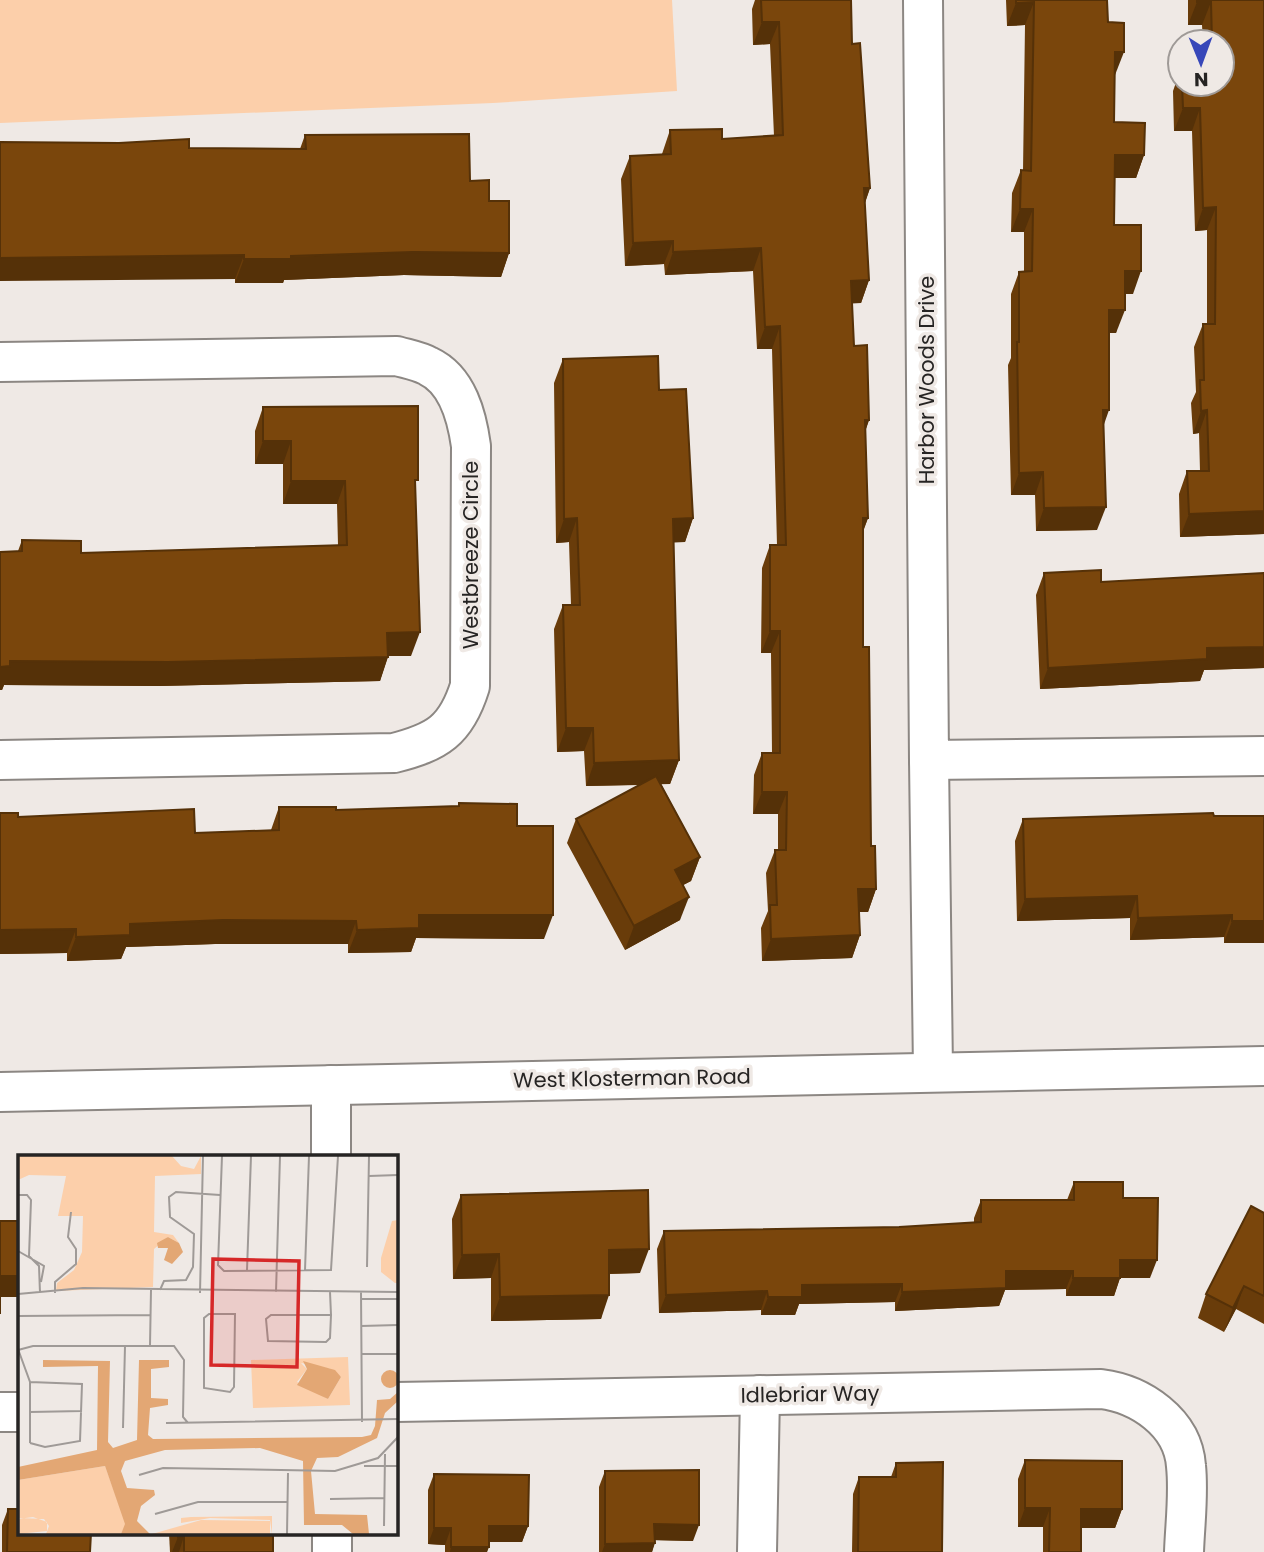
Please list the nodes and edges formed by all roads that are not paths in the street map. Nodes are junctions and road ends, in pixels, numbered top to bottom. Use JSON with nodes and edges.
{"nodes":[{"id":1,"x":923,"y":0,"type":"edge"},
{"id":2,"x":0,"y":362,"type":"edge"},
{"id":3,"x":1264,"y":757,"type":"edge"},
{"id":4,"x":0,"y":760,"type":"edge"},
{"id":5,"x":929,"y":760,"type":"junction"},
{"id":6,"x":1264,"y":1066,"type":"edge"},
{"id":7,"x":933,"y":1071,"type":"junction"},
{"id":8,"x":331,"y":1085,"type":"junction"},
{"id":9,"x":0,"y":1092,"type":"edge"},
{"id":10,"x":331,"y":1155,"type":"edge"},
{"id":11,"x":760,"y":1395,"type":"junction"},
{"id":12,"x":397,"y":1402,"type":"edge"},
{"id":13,"x":0,"y":1412,"type":"edge"},
{"id":14,"x":18,"y":1412,"type":"edge"},
{"id":15,"x":332,"y":1534,"type":"edge"},
{"id":16,"x":332,"y":1552,"type":"edge"},
{"id":17,"x":757,"y":1552,"type":"edge"},
{"id":18,"x":1184,"y":1552,"type":"edge"}],
"edges":[{"from":1,"to":5,"type":"street","name":"Harbor Woods Drive"},
{"from":2,"to":4,"type":"street","name":"Westbreeze Circle"},
{"from":3,"to":5,"type":"street"},
{"from":5,"to":7,"type":"street","name":"Harbor Woods Drive"},
{"from":6,"to":7,"type":"street","name":"West Klosterman Road"},
{"from":7,"to":8,"type":"street","name":"West Klosterman Road"},
{"from":8,"to":9,"type":"street","name":"West Klosterman Road"},
{"from":8,"to":10,"type":"street"},
{"from":11,"to":12,"type":"street","name":"Idlebriar Way"},
{"from":11,"to":17,"type":"street"},
{"from":11,"to":18,"type":"street","name":"Idlebriar Way"},
{"from":13,"to":14,"type":"street"},
{"from":15,"to":16,"type":"street"}]}
